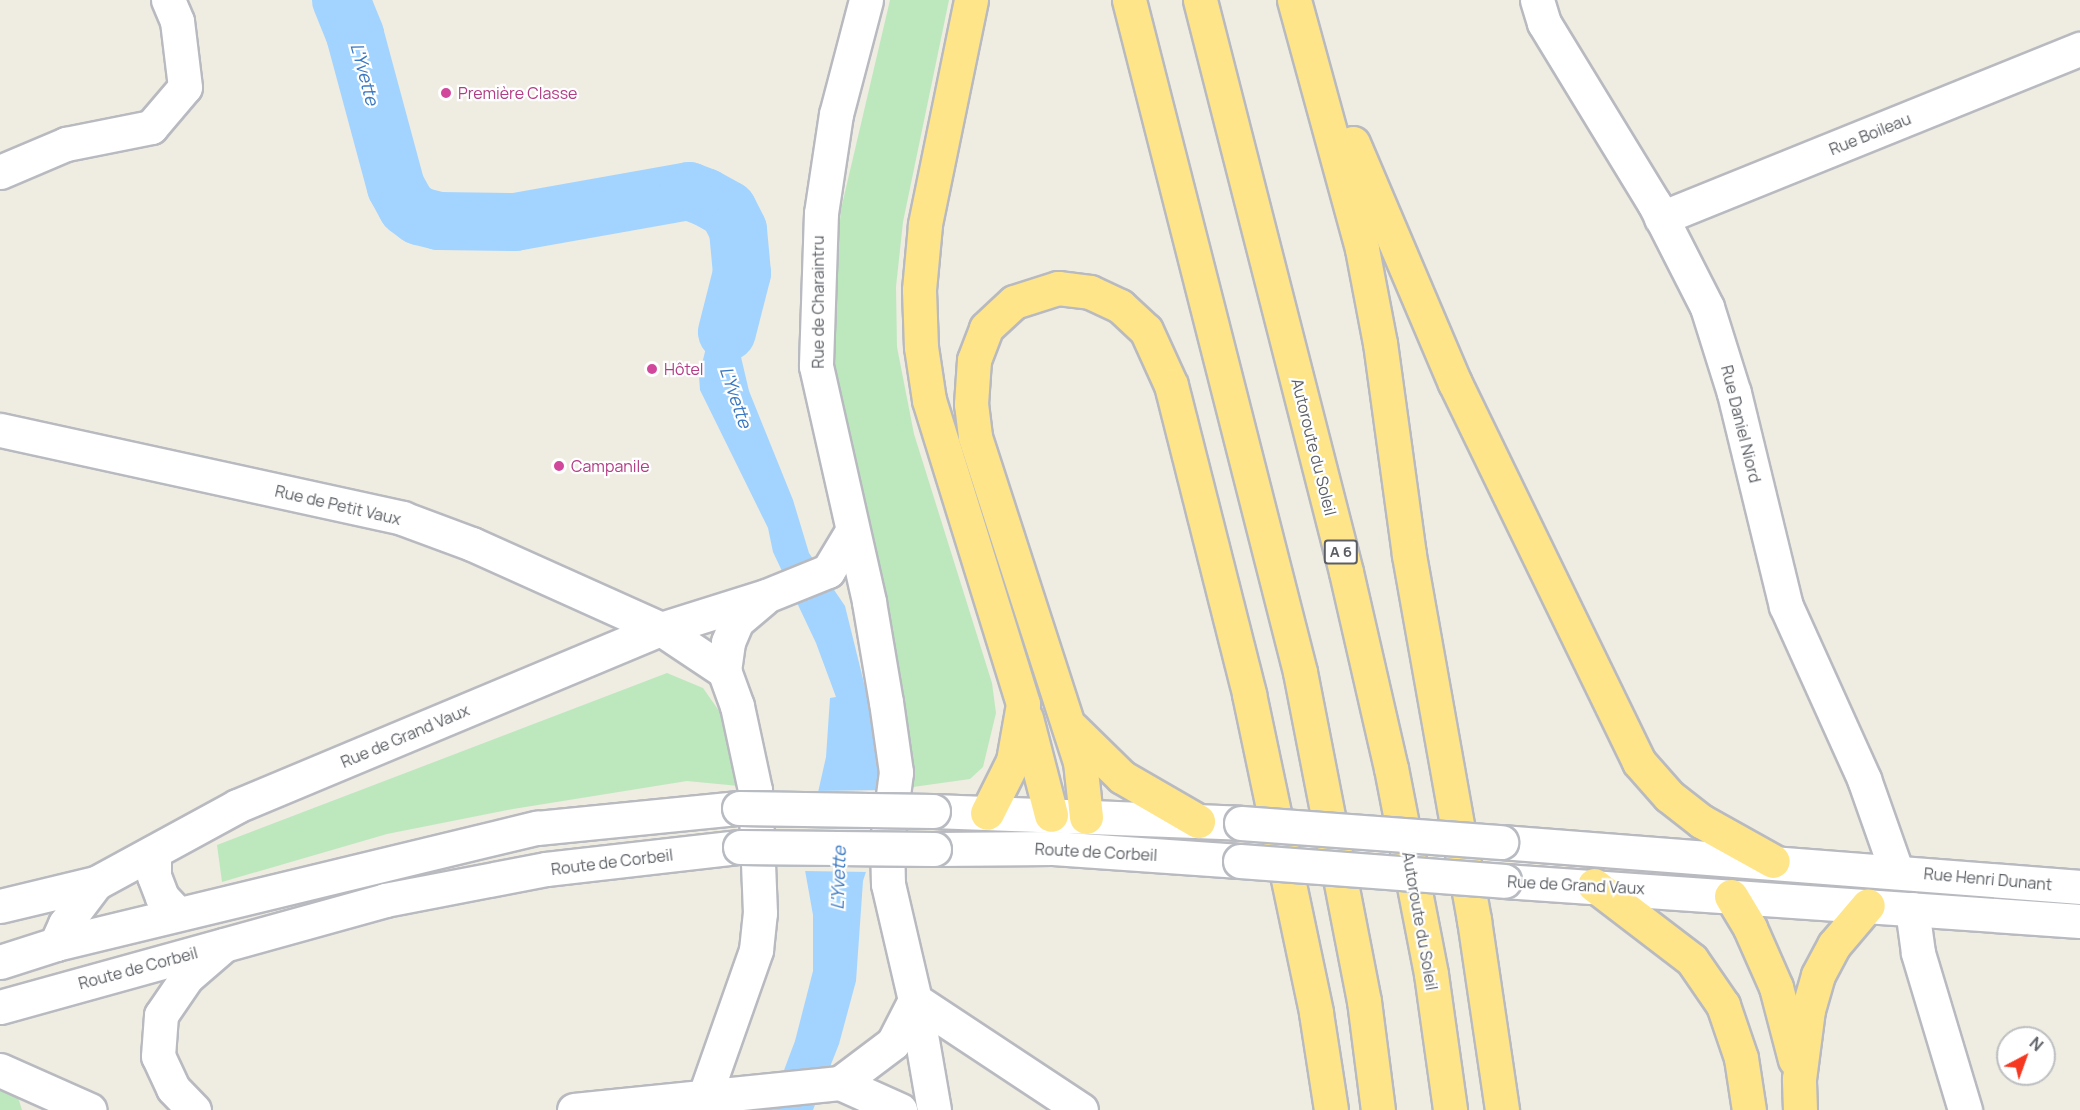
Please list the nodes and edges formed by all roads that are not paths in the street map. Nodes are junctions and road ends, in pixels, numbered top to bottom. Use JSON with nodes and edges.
{"nodes":[{"id":1,"x":168,"y":0,"type":"edge"},
{"id":2,"x":866,"y":0,"type":"edge"},
{"id":3,"x":971,"y":0,"type":"edge"},
{"id":4,"x":1129,"y":0,"type":"edge"},
{"id":5,"x":1200,"y":0,"type":"edge"},
{"id":6,"x":1294,"y":0,"type":"edge"},
{"id":7,"x":1299,"y":0,"type":"edge"},
{"id":8,"x":1536,"y":0,"type":"edge"},
{"id":9,"x":2080,"y":49,"type":"edge"},
{"id":10,"x":0,"y":172,"type":"edge"},
{"id":11,"x":1661,"y":218,"type":"junction"},
{"id":12,"x":0,"y":430,"type":"edge"},
{"id":13,"x":852,"y":531,"type":"junction"},
{"id":14,"x":828,"y":571,"type":"junction"},
{"id":15,"x":773,"y":593,"type":"junction"},
{"id":16,"x":869,"y":602,"type":"junction"},
{"id":17,"x":661,"y":629,"type":"junction"},
{"id":18,"x":724,"y":671,"type":"junction"},
{"id":19,"x":1023,"y":704,"type":"junction"},
{"id":20,"x":1068,"y":725,"type":"junction"},
{"id":21,"x":987,"y":813,"type":"junction"},
{"id":22,"x":1051,"y":815,"type":"junction"},
{"id":23,"x":1086,"y":817,"type":"junction"},
{"id":24,"x":1197,"y":821,"type":"junction"},
{"id":25,"x":1053,"y":848,"type":"junction"},
{"id":26,"x":1085,"y":850,"type":"junction"},
{"id":27,"x":154,"y":852,"type":"junction"},
{"id":28,"x":1707,"y":856,"type":"junction"},
{"id":29,"x":1240,"y":861,"type":"joint"},
{"id":30,"x":1773,"y":861,"type":"junction"},
{"id":31,"x":1896,"y":870,"type":"junction"},
{"id":32,"x":96,"y":883,"type":"junction"},
{"id":33,"x":1594,"y":885,"type":"junction"},
{"id":34,"x":2080,"y":887,"type":"edge"},
{"id":35,"x":1731,"y":896,"type":"junction"},
{"id":36,"x":1868,"y":905,"type":"junction"},
{"id":37,"x":0,"y":906,"type":"edge"},
{"id":38,"x":1912,"y":909,"type":"junction"},
{"id":39,"x":178,"y":914,"type":"junction"},
{"id":40,"x":2080,"y":921,"type":"edge"},
{"id":41,"x":56,"y":944,"type":"junction"},
{"id":42,"x":224,"y":945,"type":"junction"},
{"id":43,"x":0,"y":962,"type":"edge"},
{"id":44,"x":915,"y":1000,"type":"junction"},
{"id":45,"x":0,"y":1007,"type":"edge"},
{"id":46,"x":0,"y":1070,"type":"edge"},
{"id":47,"x":840,"y":1083,"type":"junction"},
{"id":48,"x":705,"y":1095,"type":"junction"},
{"id":49,"x":1800,"y":1095,"type":"edge"},
{"id":50,"x":90,"y":1110,"type":"edge"},
{"id":51,"x":194,"y":1110,"type":"edge"},
{"id":52,"x":574,"y":1110,"type":"edge"},
{"id":53,"x":900,"y":1110,"type":"edge"},
{"id":54,"x":934,"y":1110,"type":"edge"},
{"id":55,"x":1081,"y":1110,"type":"edge"},
{"id":56,"x":1331,"y":1110,"type":"edge"},
{"id":57,"x":1378,"y":1110,"type":"edge"},
{"id":58,"x":1450,"y":1110,"type":"edge"},
{"id":59,"x":1502,"y":1110,"type":"edge"},
{"id":60,"x":1749,"y":1110,"type":"edge"},
{"id":61,"x":1965,"y":1110,"type":"edge"}],
"edges":[{"from":1,"to":10,"type":"street"},
{"from":2,"to":13,"type":"street","name":"Rue de Charaintru"},
{"from":3,"to":19,"type":"highway"},
{"from":4,"to":57,"type":"highway"},
{"from":5,"to":58,"type":"highway","name":"Autoroute du Soleil","number":"A 6"},
{"from":6,"to":59,"type":"highway"},
{"from":7,"to":30,"type":"highway"},
{"from":8,"to":11,"type":"street","name":"Rue Daniel Niord"},
{"from":9,"to":11,"type":"street","name":"Rue Boileau"},
{"from":11,"to":31,"type":"street","name":"Rue Daniel Niord"},
{"from":12,"to":17,"type":"street","name":"Rue de Petit Vaux"},
{"from":13,"to":14,"type":"street"},
{"from":13,"to":16,"type":"street","name":"Rue de Charaintru"},
{"from":14,"to":15,"type":"street","name":"Rue de Grand Vaux"},
{"from":14,"to":16,"type":"street"},
{"from":15,"to":17,"type":"street","name":"Rue de Grand Vaux"},
{"from":15,"to":18,"type":"street"},
{"from":16,"to":44,"type":"street","name":"Rue de Charaintru"},
{"from":17,"to":18,"type":"street","name":"Rue de Petit Vaux"},
{"from":17,"to":27,"type":"street","name":"Rue de Grand Vaux"},
{"from":18,"to":48,"type":"street"},
{"from":19,"to":21,"type":"highway"},
{"from":19,"to":22,"type":"highway"},
{"from":20,"to":23,"type":"highway"},
{"from":20,"to":24,"type":"highway"},
{"from":20,"to":56,"type":"highway"},
{"from":21,"to":22,"type":"street","name":"Route de Corbeil"},
{"from":21,"to":39,"type":"street","name":"Route de Corbeil","bridge":true},
{"from":22,"to":23,"type":"street","name":"Route de Corbeil"},
{"from":22,"to":25,"type":"street"},
{"from":23,"to":24,"type":"street","name":"Route de Corbeil"},
{"from":23,"to":26,"type":"street"},
{"from":24,"to":28,"type":"street","name":"Route de Corbeil","bridge":true},
{"from":25,"to":26,"type":"street","name":"Route de Corbeil"},
{"from":25,"to":42,"type":"street","name":"Route de Corbeil","bridge":true},
{"from":26,"to":29,"type":"street","name":"Route de Corbeil"},
{"from":27,"to":32,"type":"street","name":"Rue de Grand Vaux"},
{"from":27,"to":39,"type":"street"},
{"from":28,"to":30,"type":"street"},
{"from":28,"to":35,"type":"street"},
{"from":29,"to":33,"type":"street","name":"Rue de Grand Vaux","bridge":true},
{"from":30,"to":31,"type":"street"},
{"from":31,"to":34,"type":"street","name":"Rue Henri Dunant"},
{"from":32,"to":37,"type":"street","name":"Rue de Grand Vaux"},
{"from":32,"to":41,"type":"street","name":"Rue de Grand Vaux"},
{"from":33,"to":35,"type":"street","name":"Rue de Grand Vaux"},
{"from":33,"to":60,"type":"highway"},
{"from":35,"to":36,"type":"street","name":"Rue de Grand Vaux"},
{"from":35,"to":49,"type":"highway"},
{"from":36,"to":38,"type":"street","name":"Rue de Grand Vaux"},
{"from":36,"to":49,"type":"highway"},
{"from":38,"to":40,"type":"street"},
{"from":38,"to":61,"type":"street"},
{"from":39,"to":41,"type":"street","name":"Route de Corbeil"},
{"from":41,"to":43,"type":"street","name":"Route de Corbeil"},
{"from":42,"to":45,"type":"street","name":"Route de Corbeil"},
{"from":42,"to":51,"type":"street"},
{"from":44,"to":47,"type":"street"},
{"from":44,"to":54,"type":"street","name":"Rue de Charaintru"},
{"from":44,"to":55,"type":"street"},
{"from":46,"to":50,"type":"street"},
{"from":47,"to":48,"type":"street"},
{"from":47,"to":53,"type":"street"},
{"from":48,"to":52,"type":"street"}]}
